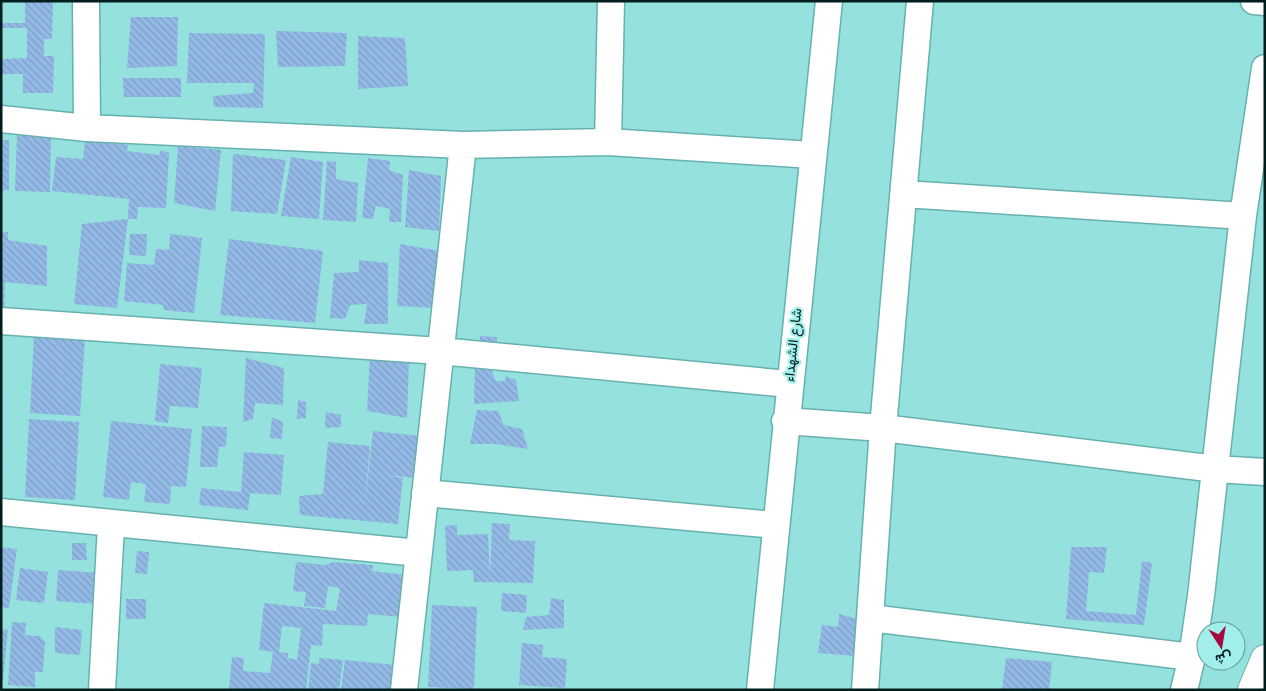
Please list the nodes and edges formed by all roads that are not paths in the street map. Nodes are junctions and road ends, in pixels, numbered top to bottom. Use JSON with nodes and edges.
{"nodes":[{"id":1,"x":86,"y":1,"type":"edge"},
{"id":2,"x":611,"y":1,"type":"edge"},
{"id":3,"x":829,"y":1,"type":"edge"},
{"id":4,"x":920,"y":1,"type":"edge"},
{"id":5,"x":1254,"y":1,"type":"edge"},
{"id":6,"x":1265,"y":2,"type":"edge"},
{"id":7,"x":1265,"y":68,"type":"edge"},
{"id":8,"x":1,"y":119,"type":"edge"},
{"id":9,"x":87,"y":128,"type":"junction"},
{"id":10,"x":608,"y":142,"type":"junction"},
{"id":11,"x":463,"y":145,"type":"junction"},
{"id":12,"x":812,"y":155,"type":"junction"},
{"id":13,"x":904,"y":194,"type":"junction"},
{"id":14,"x":1243,"y":216,"type":"junction"},
{"id":15,"x":1,"y":321,"type":"edge"},
{"id":16,"x":440,"y":351,"type":"junction"},
{"id":17,"x":789,"y":384,"type":"junction"},
{"id":18,"x":785,"y":421,"type":"junction"},
{"id":19,"x":883,"y":428,"type":"junction"},
{"id":20,"x":1216,"y":469,"type":"junction"},
{"id":21,"x":1265,"y":472,"type":"edge"},
{"id":22,"x":426,"y":493,"type":"junction"},
{"id":23,"x":1,"y":512,"type":"edge"},
{"id":24,"x":111,"y":524,"type":"junction"},
{"id":25,"x":775,"y":525,"type":"junction"},
{"id":26,"x":419,"y":553,"type":"junction"},
{"id":27,"x":870,"y":618,"type":"junction"},
{"id":28,"x":1192,"y":657,"type":"junction"},
{"id":29,"x":1265,"y":659,"type":"edge"},
{"id":30,"x":102,"y":690,"type":"edge"},
{"id":31,"x":404,"y":690,"type":"edge"},
{"id":32,"x":760,"y":690,"type":"edge"},
{"id":33,"x":865,"y":690,"type":"edge"},
{"id":34,"x":1184,"y":690,"type":"edge"},
{"id":35,"x":1252,"y":690,"type":"edge"}],
"edges":[{"from":1,"to":9,"type":"street"},
{"from":2,"to":10,"type":"street"},
{"from":3,"to":12,"type":"street","name":"شارع الشهداء"},
{"from":4,"to":13,"type":"street"},
{"from":5,"to":6,"type":"street"},
{"from":7,"to":14,"type":"street"},
{"from":8,"to":9,"type":"street"},
{"from":9,"to":11,"type":"street"},
{"from":10,"to":11,"type":"street"},
{"from":10,"to":12,"type":"street"},
{"from":11,"to":16,"type":"street"},
{"from":12,"to":17,"type":"street","name":"شارع الشهداء"},
{"from":13,"to":14,"type":"street"},
{"from":13,"to":19,"type":"street"},
{"from":14,"to":20,"type":"street"},
{"from":15,"to":16,"type":"street"},
{"from":16,"to":17,"type":"street"},
{"from":16,"to":22,"type":"street"},
{"from":17,"to":18,"type":"street","name":"شارع الشهداء"},
{"from":18,"to":19,"type":"street"},
{"from":18,"to":25,"type":"street","name":"شارع الشهداء"},
{"from":19,"to":20,"type":"street"},
{"from":19,"to":27,"type":"street"},
{"from":20,"to":21,"type":"street"},
{"from":20,"to":28,"type":"street"},
{"from":22,"to":25,"type":"street"},
{"from":22,"to":26,"type":"street"},
{"from":23,"to":24,"type":"street"},
{"from":24,"to":26,"type":"street"},
{"from":24,"to":30,"type":"street"},
{"from":25,"to":32,"type":"street","name":"شارع الشهداء"},
{"from":26,"to":31,"type":"street"},
{"from":27,"to":28,"type":"street"},
{"from":27,"to":33,"type":"street"},
{"from":28,"to":34,"type":"street"},
{"from":29,"to":35,"type":"highway"}]}
